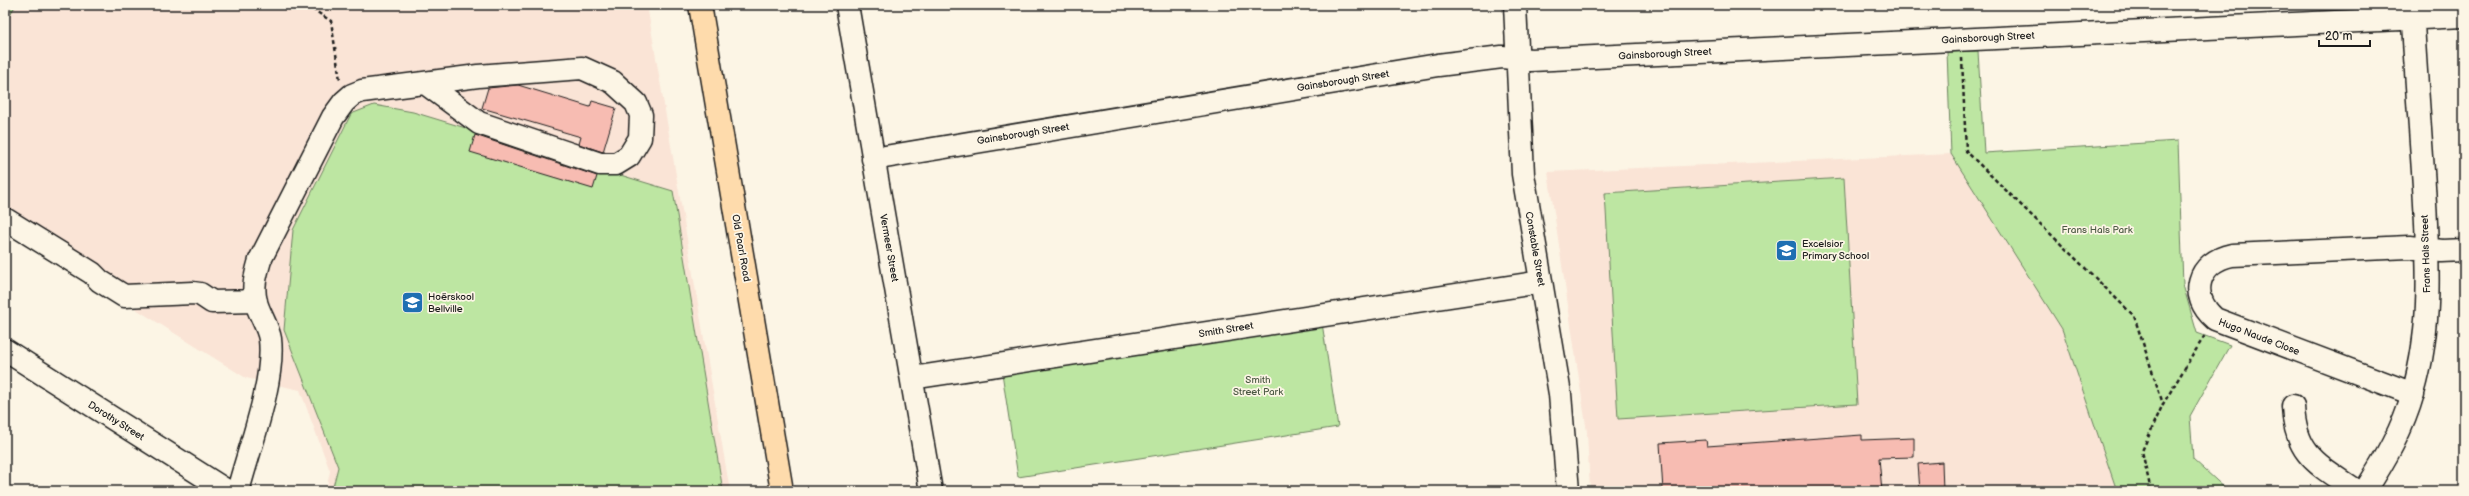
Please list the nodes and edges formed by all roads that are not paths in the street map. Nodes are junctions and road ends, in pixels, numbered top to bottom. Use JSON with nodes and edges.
{"nodes":[{"id":1,"x":700,"y":5,"type":"edge"},
{"id":2,"x":847,"y":5,"type":"edge"},
{"id":3,"x":1515,"y":5,"type":"edge"},
{"id":4,"x":2413,"y":12,"type":"edge"},
{"id":5,"x":2464,"y":16,"type":"edge"},
{"id":6,"x":1518,"y":59,"type":"junction"},
{"id":7,"x":425,"y":83,"type":"junction"},
{"id":8,"x":873,"y":159,"type":"junction"},
{"id":9,"x":5,"y":219,"type":"edge"},
{"id":10,"x":2428,"y":249,"type":"junction"},
{"id":11,"x":2464,"y":250,"type":"edge"},
{"id":12,"x":1541,"y":282,"type":"junction"},
{"id":13,"x":256,"y":301,"type":"junction"},
{"id":14,"x":5,"y":350,"type":"edge"},
{"id":15,"x":912,"y":378,"type":"junction"},
{"id":16,"x":2413,"y":394,"type":"junction"},
{"id":17,"x":2294,"y":406,"type":"dead end"},
{"id":18,"x":227,"y":491,"type":"edge"},
{"id":19,"x":238,"y":491,"type":"edge"},
{"id":20,"x":782,"y":491,"type":"edge"},
{"id":21,"x":931,"y":491,"type":"edge"},
{"id":22,"x":1568,"y":491,"type":"edge"},
{"id":23,"x":2357,"y":491,"type":"edge"},
{"id":24,"x":2365,"y":491,"type":"edge"}],
"edges":[{"from":1,"to":20,"type":"main road","name":"Old Paarl Road"},
{"from":2,"to":8,"type":"street","name":"Vermeer Street"},
{"from":3,"to":6,"type":"street","name":"Constable Street"},
{"from":4,"to":5,"type":"street","name":"Gainsborough Street"},
{"from":4,"to":6,"type":"street","name":"Gainsborough Street"},
{"from":4,"to":10,"type":"street","name":"Frans Hals Street"},
{"from":6,"to":8,"type":"street","name":"Gainsborough Street"},
{"from":6,"to":12,"type":"street","name":"Constable Street"},
{"from":7,"to":7,"type":"street"},
{"from":7,"to":13,"type":"street"},
{"from":8,"to":15,"type":"street","name":"Vermeer Street"},
{"from":9,"to":13,"type":"street"},
{"from":10,"to":11,"type":"street","name":"Hugo Naude Close"},
{"from":10,"to":16,"type":"street","name":"Frans Hals Street"},
{"from":10,"to":16,"type":"street","name":"Hugo Naude Close"},
{"from":12,"to":15,"type":"street","name":"Smith Street"},
{"from":12,"to":22,"type":"street","name":"Constable Street"},
{"from":13,"to":19,"type":"street"},
{"from":14,"to":18,"type":"street","name":"Dorothy Street"},
{"from":15,"to":21,"type":"street","name":"Vermeer Street"},
{"from":16,"to":24,"type":"street","name":"Frans Hals Street"},
{"from":17,"to":23,"type":"street"}]}
